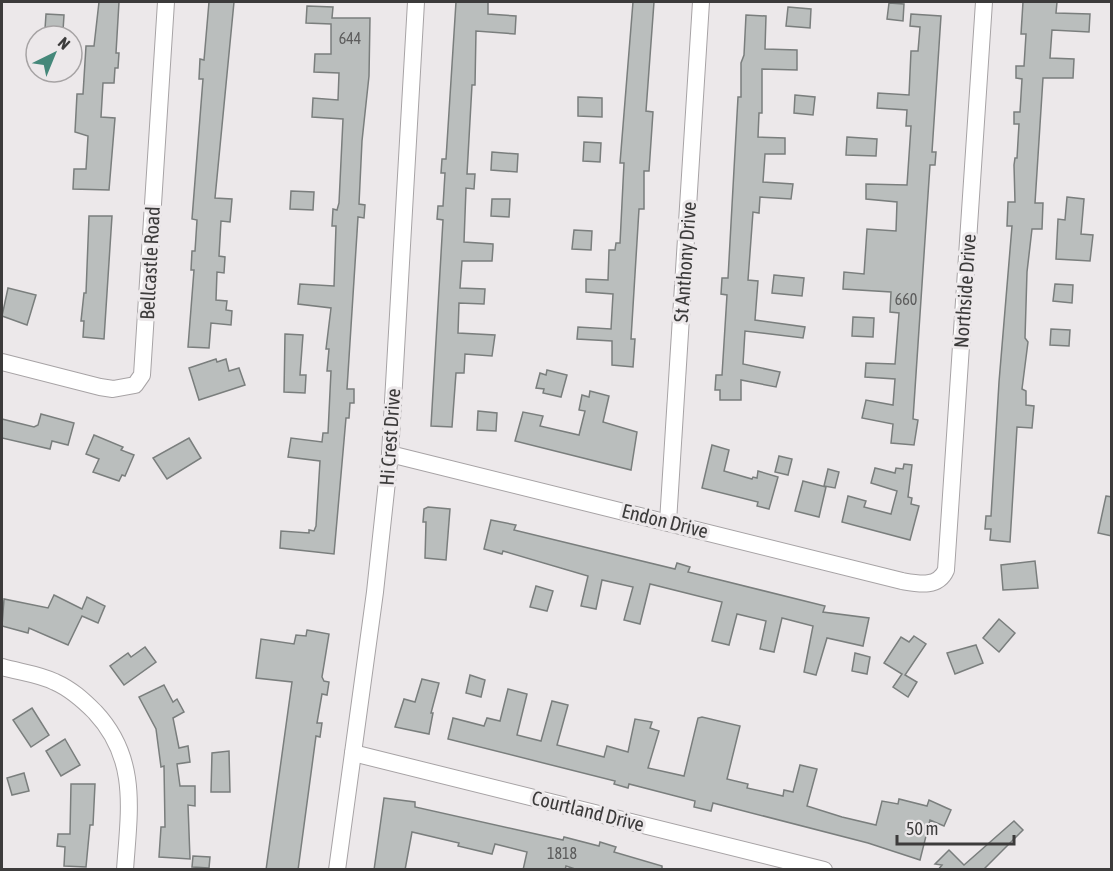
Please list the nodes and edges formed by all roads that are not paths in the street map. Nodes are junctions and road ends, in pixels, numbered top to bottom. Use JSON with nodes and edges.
{"nodes":[{"id":1,"x":166,"y":2,"type":"edge"},
{"id":2,"x":416,"y":2,"type":"edge"},
{"id":3,"x":701,"y":2,"type":"edge"},
{"id":4,"x":984,"y":2,"type":"edge"},
{"id":5,"x":2,"y":362,"type":"edge"},
{"id":6,"x":390,"y":454,"type":"junction"},
{"id":7,"x":668,"y":522,"type":"junction"},
{"id":8,"x":940,"y":579,"type":"joint"},
{"id":9,"x":2,"y":667,"type":"edge"},
{"id":10,"x":353,"y":753,"type":"junction"},
{"id":11,"x":125,"y":870,"type":"edge"},
{"id":12,"x":337,"y":870,"type":"edge"},
{"id":13,"x":824,"y":870,"type":"edge"}],
"edges":[{"from":1,"to":5,"type":"street","name":"Bellcastle Road"},
{"from":2,"to":6,"type":"street","name":"Hi Crest Drive"},
{"from":3,"to":7,"type":"street","name":"St Anthony Drive"},
{"from":4,"to":8,"type":"street","name":"Northside Drive"},
{"from":6,"to":7,"type":"street","name":"Endon Drive"},
{"from":6,"to":10,"type":"street","name":"Hi Crest Drive"},
{"from":7,"to":8,"type":"street","name":"Endon Drive"},
{"from":9,"to":11,"type":"street"},
{"from":10,"to":12,"type":"street","name":"Hi Crest Drive"},
{"from":10,"to":13,"type":"street","name":"Courtland Drive"}]}
